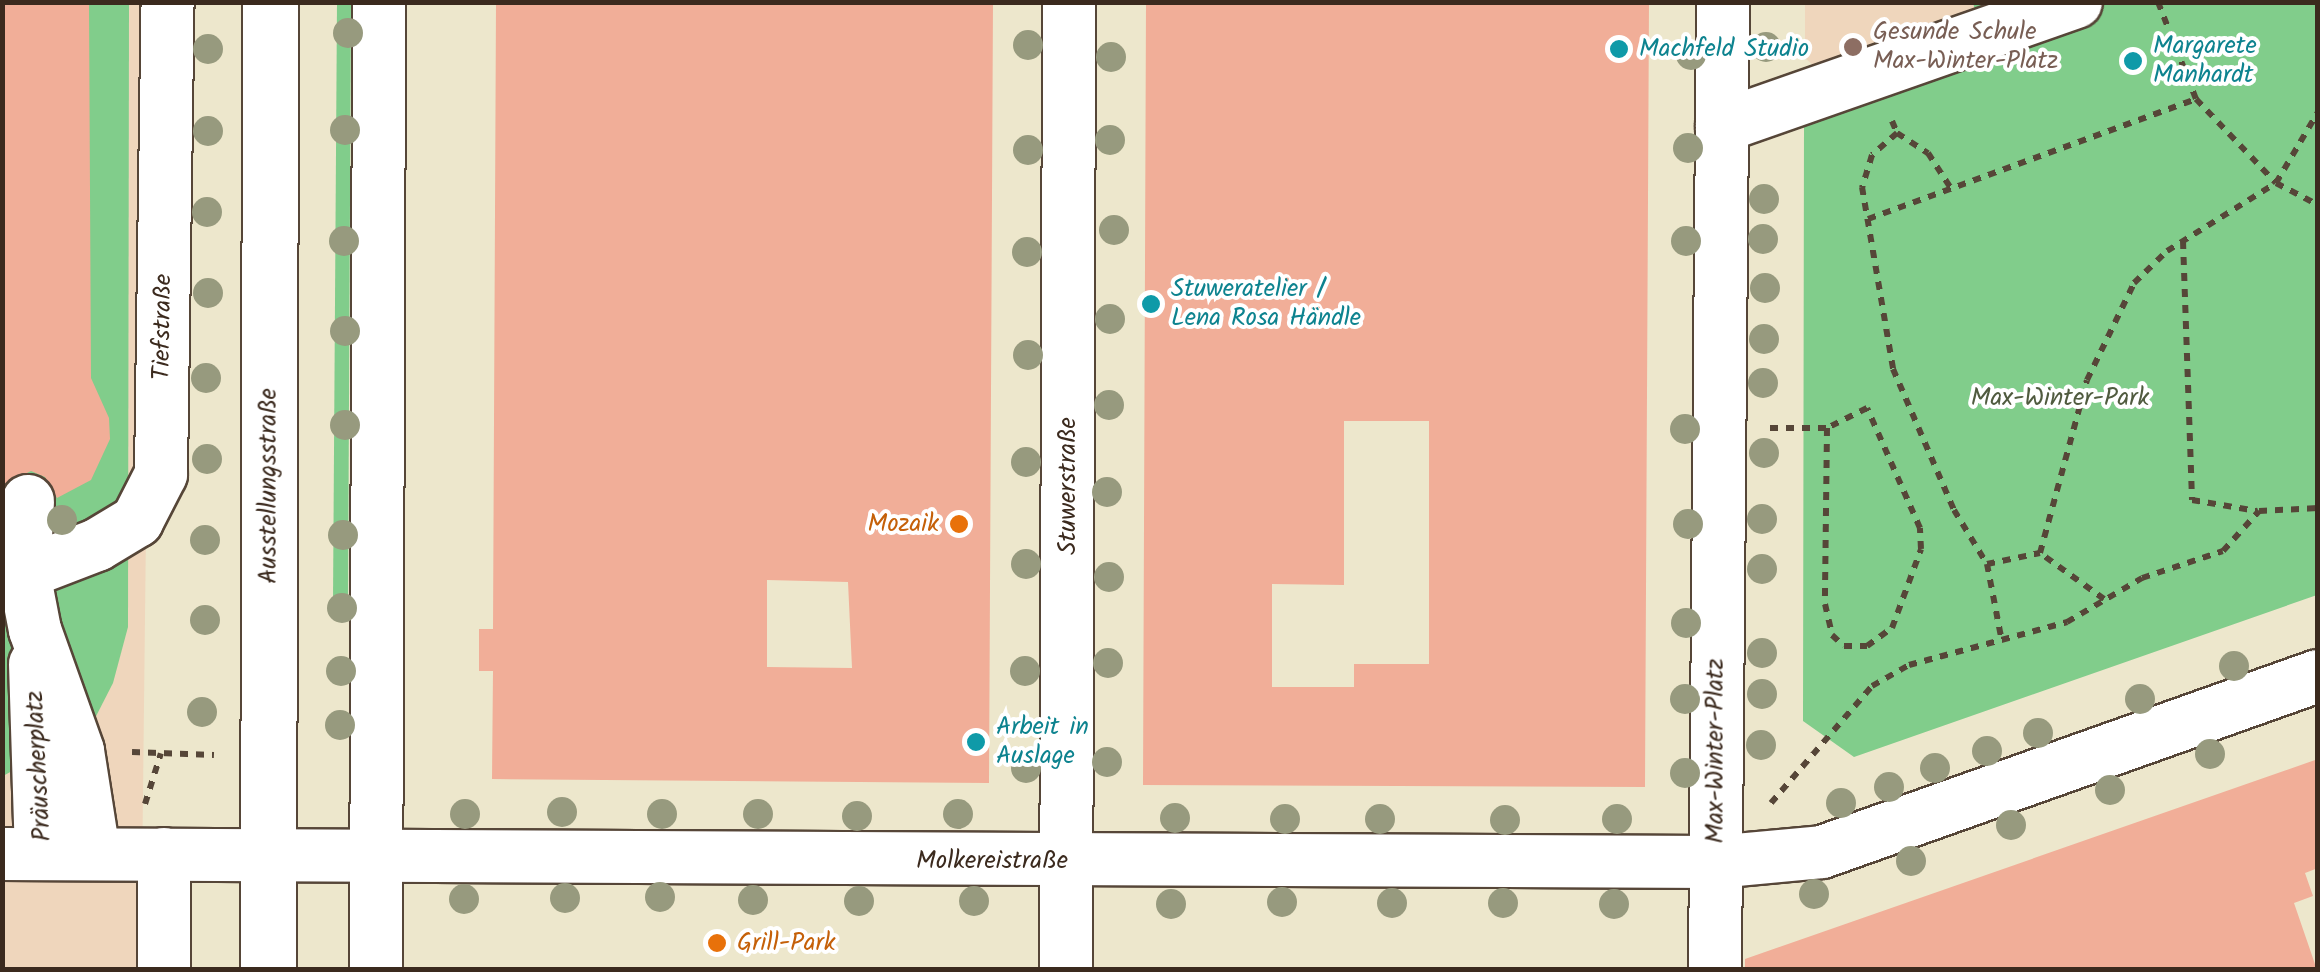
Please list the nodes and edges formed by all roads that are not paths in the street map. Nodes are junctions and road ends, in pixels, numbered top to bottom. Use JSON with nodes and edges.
{"nodes":[{"id":1,"x":168,"y":2,"type":"edge"},
{"id":2,"x":270,"y":2,"type":"edge"},
{"id":3,"x":379,"y":2,"type":"edge"},
{"id":4,"x":1070,"y":2,"type":"edge"},
{"id":5,"x":1723,"y":2,"type":"edge"},
{"id":6,"x":2076,"y":2,"type":"edge"},
{"id":7,"x":1722,"y":126,"type":"junction"},
{"id":8,"x":28,"y":500,"type":"dead end"},
{"id":9,"x":13,"y":560,"type":"edge"},
{"id":10,"x":35,"y":630,"type":"junction"},
{"id":11,"x":2318,"y":676,"type":"edge"},
{"id":12,"x":22,"y":853,"type":"edge"},
{"id":13,"x":94,"y":853,"type":"junction"},
{"id":14,"x":164,"y":854,"type":"junction"},
{"id":15,"x":269,"y":855,"type":"junction"},
{"id":16,"x":377,"y":858,"type":"junction"},
{"id":17,"x":1067,"y":862,"type":"junction"},
{"id":18,"x":1715,"y":862,"type":"junction"},
{"id":19,"x":164,"y":970,"type":"edge"},
{"id":20,"x":268,"y":970,"type":"edge"},
{"id":21,"x":376,"y":970,"type":"edge"},
{"id":22,"x":1066,"y":970,"type":"edge"},
{"id":23,"x":1715,"y":970,"type":"edge"}],
"edges":[{"from":1,"to":9,"type":"street","name":"Tiefstraße"},
{"from":2,"to":15,"type":"main road","name":"Ausstellungsstraße"},
{"from":3,"to":16,"type":"street"},
{"from":4,"to":17,"type":"street","name":"Stuwerstraße"},
{"from":5,"to":7,"type":"street","name":"Max-Winter-Platz"},
{"from":6,"to":7,"type":"street"},
{"from":7,"to":18,"type":"street","name":"Max-Winter-Platz"},
{"from":8,"to":9,"type":"street","name":"Präuscherplatz"},
{"from":9,"to":10,"type":"street","name":"Präuscherplatz"},
{"from":10,"to":12,"type":"street","name":"Präuscherplatz"},
{"from":10,"to":13,"type":"street","name":"Präuscherplatz"},
{"from":11,"to":18,"type":"street","name":"Max-Winter-Platz"},
{"from":12,"to":13,"type":"street","name":"Präuscherplatz"},
{"from":13,"to":14,"type":"street","name":"Präuscherplatz"},
{"from":14,"to":15,"type":"street","name":"Präuscherplatz"},
{"from":14,"to":19,"type":"street"},
{"from":15,"to":16,"type":"street","name":"Molkereistraße"},
{"from":15,"to":20,"type":"main road","name":"Ausstellungsstraße"},
{"from":16,"to":17,"type":"street","name":"Molkereistraße"},
{"from":16,"to":21,"type":"street"},
{"from":17,"to":18,"type":"street","name":"Molkereistraße"},
{"from":17,"to":22,"type":"street","name":"Stuwerstraße"},
{"from":18,"to":23,"type":"street"}]}
